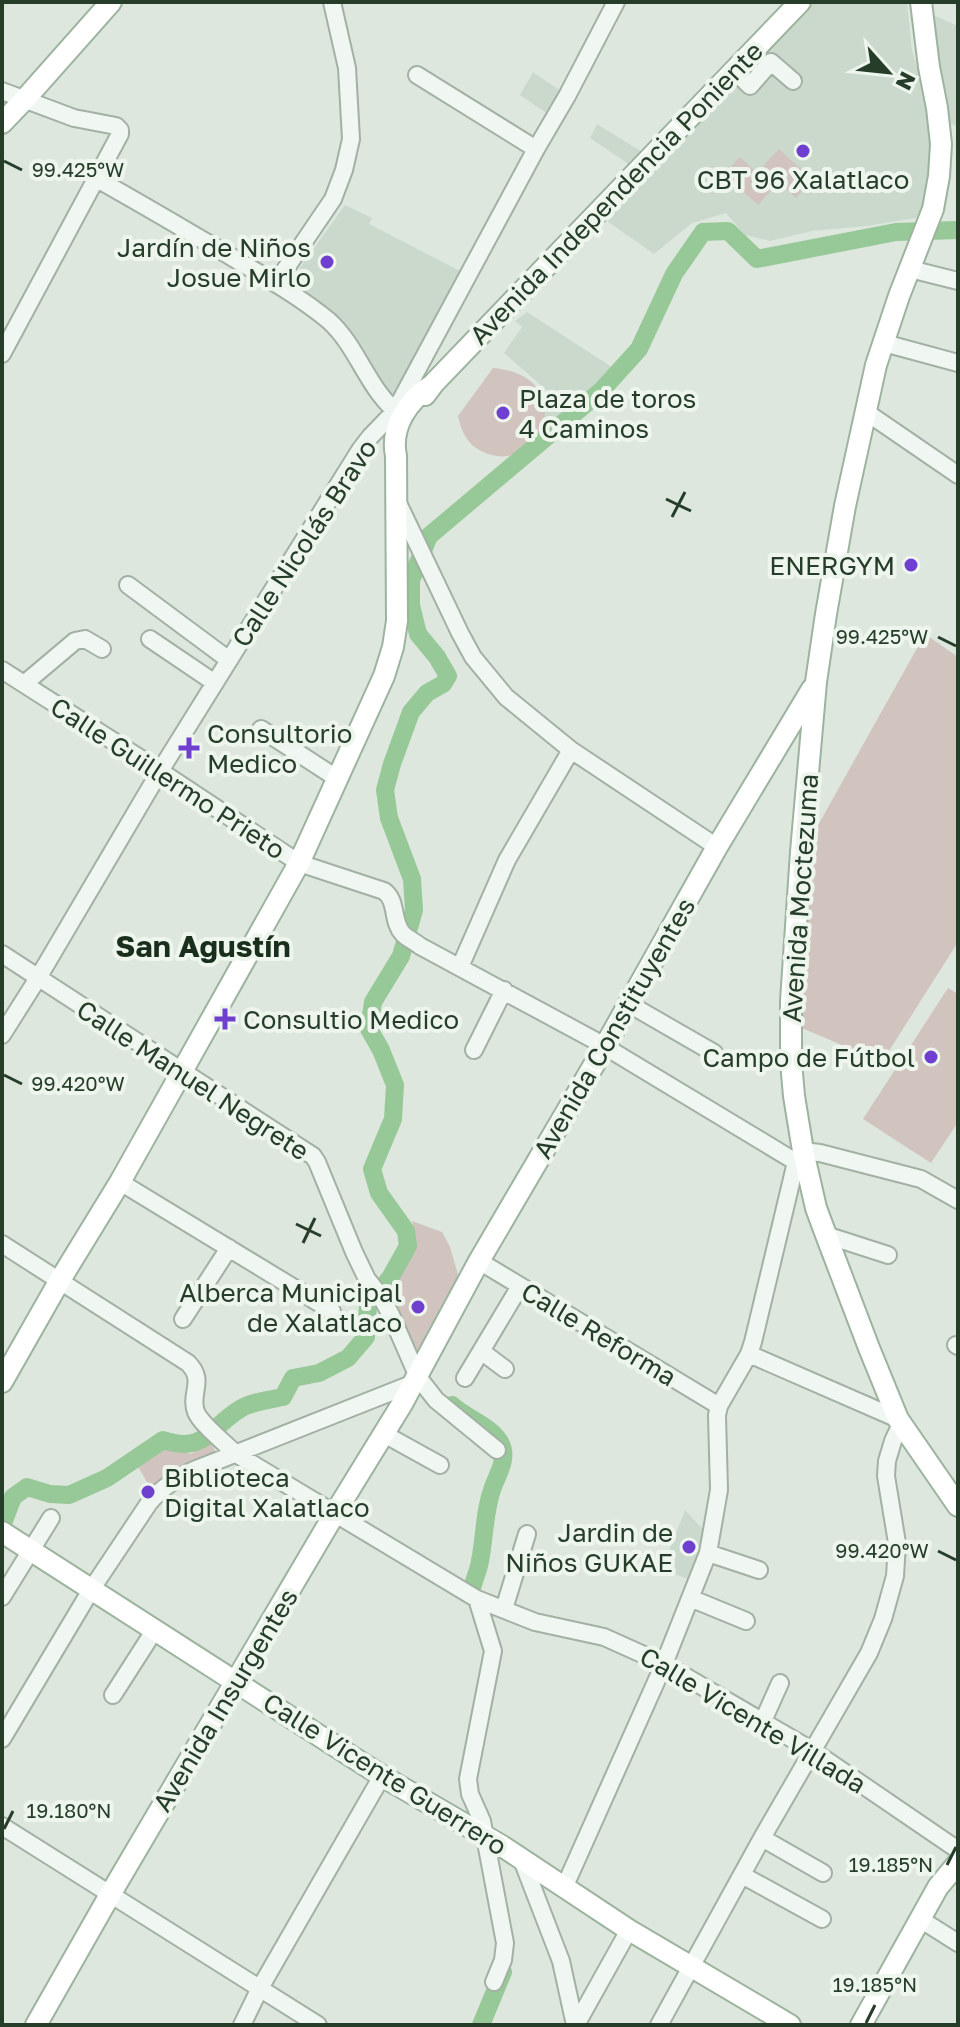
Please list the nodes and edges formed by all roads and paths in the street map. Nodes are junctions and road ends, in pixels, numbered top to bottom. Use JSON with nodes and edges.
{"nodes":[{"id":1,"x":111,"y":2,"type":"edge"},
{"id":2,"x":332,"y":2,"type":"edge"},
{"id":3,"x":616,"y":2,"type":"edge"},
{"id":4,"x":800,"y":2,"type":"edge"},
{"id":5,"x":921,"y":2,"type":"edge"},
{"id":6,"x":735,"y":71,"type":"junction"},
{"id":7,"x":417,"y":75,"type":"dead end"},
{"id":8,"x":793,"y":81,"type":"dead end"},
{"id":9,"x":2,"y":91,"type":"edge"},
{"id":10,"x":25,"y":99,"type":"junction"},
{"id":11,"x":2,"y":123,"type":"edge"},
{"id":12,"x":536,"y":149,"type":"junction"},
{"id":13,"x":97,"y":179,"type":"junction"},
{"id":14,"x":910,"y":269,"type":"junction"},
{"id":15,"x":958,"y":281,"type":"edge"},
{"id":16,"x":276,"y":283,"type":"junction"},
{"id":17,"x":884,"y":343,"type":"junction"},
{"id":18,"x":2,"y":354,"type":"edge"},
{"id":19,"x":958,"y":363,"type":"edge"},
{"id":20,"x":432,"y":385,"type":"junction"},
{"id":21,"x":866,"y":412,"type":"junction"},
{"id":22,"x":399,"y":414,"type":"junction"},
{"id":23,"x":396,"y":456,"type":"junction"},
{"id":24,"x":958,"y":475,"type":"edge"},
{"id":25,"x":396,"y":499,"type":"junction"},
{"id":26,"x":128,"y":585,"type":"dead end"},
{"id":27,"x":150,"y":639,"type":"dead end"},
{"id":28,"x":102,"y":649,"type":"dead end"},
{"id":29,"x":229,"y":660,"type":"junction"},
{"id":30,"x":2,"y":670,"type":"edge"},
{"id":31,"x":816,"y":682,"type":"junction"},
{"id":32,"x":215,"y":683,"type":"junction"},
{"id":33,"x":24,"y":684,"type":"junction"},
{"id":34,"x":261,"y":729,"type":"dead end"},
{"id":35,"x":571,"y":750,"type":"junction"},
{"id":36,"x":160,"y":771,"type":"junction"},
{"id":37,"x":338,"y":779,"type":"junction"},
{"id":38,"x":717,"y":847,"type":"junction"},
{"id":39,"x":299,"y":863,"type":"junction"},
{"id":40,"x":2,"y":954,"type":"edge"},
{"id":41,"x":460,"y":967,"type":"junction"},
{"id":42,"x":38,"y":978,"type":"junction"},
{"id":43,"x":504,"y":990,"type":"junction"},
{"id":44,"x":629,"y":1004,"type":"junction"},
{"id":45,"x":2,"y":1035,"type":"edge"},
{"id":46,"x":605,"y":1046,"type":"junction"},
{"id":47,"x":474,"y":1050,"type":"dead end"},
{"id":48,"x":714,"y":1053,"type":"dead end"},
{"id":49,"x":182,"y":1071,"type":"junction"},
{"id":50,"x":801,"y":1158,"type":"junction"},
{"id":51,"x":120,"y":1182,"type":"junction"},
{"id":52,"x":958,"y":1200,"type":"edge"},
{"id":53,"x":826,"y":1235,"type":"junction"},
{"id":54,"x":2,"y":1244,"type":"edge"},
{"id":55,"x":229,"y":1248,"type":"junction"},
{"id":56,"x":888,"y":1255,"type":"dead end"},
{"id":57,"x":479,"y":1261,"type":"junction"},
{"id":58,"x":60,"y":1280,"type":"junction"},
{"id":59,"x":520,"y":1286,"type":"junction"},
{"id":60,"x":332,"y":1311,"type":"dead end"},
{"id":61,"x":183,"y":1319,"type":"dead end"},
{"id":62,"x":481,"y":1351,"type":"junction"},
{"id":63,"x":749,"y":1354,"type":"junction"},
{"id":64,"x":505,"y":1369,"type":"dead end"},
{"id":65,"x":465,"y":1378,"type":"dead end"},
{"id":66,"x":416,"y":1380,"type":"junction"},
{"id":67,"x":2,"y":1382,"type":"edge"},
{"id":68,"x":719,"y":1406,"type":"junction"},
{"id":69,"x":900,"y":1421,"type":"junction"},
{"id":70,"x":384,"y":1434,"type":"junction"},
{"id":71,"x":497,"y":1450,"type":"dead end"},
{"id":72,"x":236,"y":1454,"type":"junction"},
{"id":73,"x":440,"y":1465,"type":"dead end"},
{"id":74,"x":958,"y":1506,"type":"edge"},
{"id":75,"x":335,"y":1513,"type":"junction"},
{"id":76,"x":51,"y":1518,"type":"dead end"},
{"id":77,"x":3,"y":1533,"type":"edge"},
{"id":78,"x":527,"y":1534,"type":"dead end"},
{"id":79,"x":30,"y":1550,"type":"junction"},
{"id":80,"x":708,"y":1553,"type":"junction"},
{"id":81,"x":759,"y":1570,"type":"dead end"},
{"id":82,"x":91,"y":1590,"type":"junction"},
{"id":83,"x":2,"y":1597,"type":"edge"},
{"id":84,"x":690,"y":1598,"type":"junction"},
{"id":85,"x":477,"y":1599,"type":"junction"},
{"id":86,"x":504,"y":1609,"type":"junction"},
{"id":87,"x":746,"y":1621,"type":"dead end"},
{"id":88,"x":154,"y":1631,"type":"junction"},
{"id":89,"x":664,"y":1664,"type":"junction"},
{"id":90,"x":236,"y":1681,"type":"junction"},
{"id":91,"x":780,"y":1683,"type":"dead end"},
{"id":92,"x":113,"y":1695,"type":"dead end"},
{"id":93,"x":763,"y":1721,"type":"junction"},
{"id":94,"x":2,"y":1739,"type":"edge"},
{"id":95,"x":813,"y":1751,"type":"junction"},
{"id":96,"x":382,"y":1776,"type":"junction"},
{"id":97,"x":2,"y":1826,"type":"edge"},
{"id":98,"x":484,"y":1836,"type":"junction"},
{"id":99,"x":762,"y":1838,"type":"junction"},
{"id":100,"x":958,"y":1850,"type":"edge"},
{"id":101,"x":522,"y":1860,"type":"junction"},
{"id":102,"x":958,"y":1863,"type":"edge"},
{"id":103,"x":823,"y":1873,"type":"dead end"},
{"id":104,"x":742,"y":1875,"type":"junction"},
{"id":105,"x":564,"y":1888,"type":"junction"},
{"id":106,"x":111,"y":1893,"type":"junction"},
{"id":107,"x":822,"y":1919,"type":"dead end"},
{"id":108,"x":920,"y":1919,"type":"junction"},
{"id":109,"x":629,"y":1930,"type":"junction"},
{"id":110,"x":958,"y":1943,"type":"edge"},
{"id":111,"x":693,"y":1967,"type":"junction"},
{"id":112,"x":494,"y":1982,"type":"dead end"},
{"id":113,"x":260,"y":1988,"type":"junction"},
{"id":114,"x":36,"y":2025,"type":"edge"},
{"id":115,"x":242,"y":2025,"type":"edge"},
{"id":116,"x":318,"y":2025,"type":"edge"},
{"id":117,"x":575,"y":2025,"type":"edge"},
{"id":118,"x":659,"y":2025,"type":"edge"},
{"id":119,"x":790,"y":2025,"type":"edge"},
{"id":120,"x":861,"y":2025,"type":"edge"}],
"edges":[{"from":1,"to":10,"type":"main road"},
{"from":2,"to":16,"type":"street"},
{"from":3,"to":12,"type":"street","name":"Calle Nicolás Bravo"},
{"from":4,"to":6,"type":"main road","name":"Avenida Independencia Poniente"},
{"from":5,"to":14,"type":"main road","name":"Avenida Moctezuma"},
{"from":6,"to":8,"type":"street"},
{"from":6,"to":20,"type":"main road","name":"Avenida Independencia Poniente"},
{"from":7,"to":12,"type":"street"},
{"from":9,"to":10,"type":"street"},
{"from":10,"to":11,"type":"main road"},
{"from":10,"to":13,"type":"street"},
{"from":12,"to":22,"type":"street","name":"Calle Nicolás Bravo"},
{"from":13,"to":16,"type":"street"},
{"from":13,"to":18,"type":"street"},
{"from":14,"to":15,"type":"street"},
{"from":14,"to":17,"type":"main road","name":"Avenida Moctezuma"},
{"from":16,"to":22,"type":"street"},
{"from":17,"to":19,"type":"street"},
{"from":17,"to":21,"type":"main road","name":"Avenida Moctezuma"},
{"from":20,"to":22,"type":"main road","name":"Avenida Independencia Poniente"},
{"from":20,"to":23,"type":"main road","name":"Avenida Independencia Poniente"},
{"from":21,"to":24,"type":"street"},
{"from":21,"to":31,"type":"main road","name":"Avenida Moctezuma"},
{"from":22,"to":23,"type":"main road","name":"Avenida Independencia Poniente"},
{"from":22,"to":29,"type":"street","name":"Calle Nicolás Bravo"},
{"from":23,"to":25,"type":"main road","name":"Avenida Independencia Poniente"},
{"from":25,"to":35,"type":"street"},
{"from":25,"to":37,"type":"main road","name":"Avenida Independencia Poniente"},
{"from":26,"to":29,"type":"street"},
{"from":27,"to":32,"type":"street"},
{"from":28,"to":33,"type":"street"},
{"from":29,"to":32,"type":"street","name":"Calle Nicolás Bravo"},
{"from":30,"to":33,"type":"street","name":"Calle Guillermo Prieto"},
{"from":31,"to":38,"type":"main road","name":"Avenida Constituyentes"},
{"from":31,"to":50,"type":"main road","name":"Avenida Moctezuma"},
{"from":32,"to":36,"type":"street","name":"Calle Nicolás Bravo"},
{"from":33,"to":36,"type":"street","name":"Calle Guillermo Prieto"},
{"from":34,"to":37,"type":"street"},
{"from":35,"to":38,"type":"street"},
{"from":35,"to":41,"type":"street"},
{"from":36,"to":39,"type":"street","name":"Calle Guillermo Prieto"},
{"from":36,"to":42,"type":"street","name":"Calle Nicolás Bravo"},
{"from":37,"to":39,"type":"main road","name":"Avenida Independencia Poniente"},
{"from":38,"to":44,"type":"main road","name":"Avenida Constituyentes"},
{"from":39,"to":41,"type":"street","name":"Calle Guillermo Prieto"},
{"from":39,"to":49,"type":"main road","name":"Avenida Independencia Poniente"},
{"from":40,"to":42,"type":"street","name":"Calle Manuel Negrete"},
{"from":41,"to":43,"type":"street"},
{"from":42,"to":45,"type":"street","name":"Calle Nicolás Bravo"},
{"from":42,"to":49,"type":"street","name":"Calle Manuel Negrete"},
{"from":43,"to":46,"type":"street"},
{"from":43,"to":47,"type":"street"},
{"from":44,"to":46,"type":"main road","name":"Avenida Constituyentes"},
{"from":44,"to":48,"type":"street"},
{"from":46,"to":50,"type":"street"},
{"from":46,"to":57,"type":"main road","name":"Avenida Constituyentes"},
{"from":49,"to":51,"type":"main road","name":"Avenida Independencia Poniente"},
{"from":49,"to":66,"type":"street","name":"Calle Manuel Negrete"},
{"from":50,"to":52,"type":"street"},
{"from":50,"to":53,"type":"main road","name":"Avenida Moctezuma"},
{"from":50,"to":63,"type":"street"},
{"from":51,"to":55,"type":"street"},
{"from":51,"to":58,"type":"main road","name":"Avenida Independencia Poniente"},
{"from":53,"to":56,"type":"street"},
{"from":53,"to":69,"type":"main road","name":"Avenida Moctezuma"},
{"from":54,"to":58,"type":"street"},
{"from":55,"to":60,"type":"street"},
{"from":55,"to":61,"type":"street"},
{"from":57,"to":59,"type":"street","name":"Calle Reforma"},
{"from":57,"to":66,"type":"main road","name":"Avenida Constituyentes"},
{"from":58,"to":67,"type":"main road","name":"Avenida Independencia Poniente"},
{"from":58,"to":72,"type":"street","name":"Calle Vicente Villada"},
{"from":59,"to":62,"type":"street"},
{"from":59,"to":68,"type":"street","name":"Calle Reforma"},
{"from":62,"to":64,"type":"street"},
{"from":62,"to":65,"type":"street"},
{"from":63,"to":68,"type":"street"},
{"from":63,"to":69,"type":"street"},
{"from":66,"to":70,"type":"main road","name":"Avenida Insurgentes"},
{"from":66,"to":71,"type":"street"},
{"from":66,"to":72,"type":"street"},
{"from":68,"to":80,"type":"street"},
{"from":69,"to":74,"type":"main road","name":"Avenida Moctezuma"},
{"from":69,"to":95,"type":"street"},
{"from":70,"to":73,"type":"street"},
{"from":70,"to":75,"type":"main road","name":"Avenida Insurgentes"},
{"from":72,"to":75,"type":"street","name":"Calle Vicente Villada"},
{"from":72,"to":82,"type":"street"},
{"from":75,"to":85,"type":"street","name":"Calle Vicente Villada"},
{"from":75,"to":90,"type":"main road","name":"Avenida Insurgentes"},
{"from":76,"to":79,"type":"street"},
{"from":77,"to":79,"type":"main road","name":"Calle Vicente Guerrero"},
{"from":78,"to":86,"type":"street"},
{"from":79,"to":82,"type":"main road","name":"Calle Vicente Guerrero"},
{"from":79,"to":83,"type":"street"},
{"from":80,"to":81,"type":"street"},
{"from":80,"to":84,"type":"street"},
{"from":82,"to":88,"type":"main road","name":"Calle Vicente Guerrero"},
{"from":82,"to":94,"type":"street"},
{"from":84,"to":87,"type":"street"},
{"from":84,"to":89,"type":"street"},
{"from":85,"to":86,"type":"street","name":"Calle Vicente Villada"},
{"from":85,"to":98,"type":"street"},
{"from":86,"to":89,"type":"street","name":"Calle Vicente Villada"},
{"from":88,"to":90,"type":"main road","name":"Calle Vicente Guerrero"},
{"from":88,"to":92,"type":"street"},
{"from":89,"to":93,"type":"street","name":"Calle Vicente Villada"},
{"from":89,"to":105,"type":"street"},
{"from":90,"to":96,"type":"main road","name":"Calle Vicente Guerrero"},
{"from":90,"to":106,"type":"main road","name":"Avenida Insurgentes"},
{"from":91,"to":93,"type":"street"},
{"from":93,"to":95,"type":"street","name":"Calle Vicente Villada"},
{"from":95,"to":99,"type":"street"},
{"from":95,"to":100,"type":"street","name":"Calle Vicente Villada"},
{"from":96,"to":98,"type":"main road","name":"Calle Vicente Guerrero"},
{"from":96,"to":113,"type":"street"},
{"from":97,"to":106,"type":"street"},
{"from":98,"to":101,"type":"main road","name":"Calle Vicente Guerrero"},
{"from":98,"to":112,"type":"street"},
{"from":99,"to":103,"type":"street"},
{"from":99,"to":104,"type":"street"},
{"from":101,"to":105,"type":"main road","name":"Calle Vicente Guerrero"},
{"from":101,"to":117,"type":"street"},
{"from":102,"to":108,"type":"main road"},
{"from":104,"to":107,"type":"street"},
{"from":104,"to":111,"type":"street"},
{"from":105,"to":109,"type":"main road","name":"Calle Vicente Guerrero"},
{"from":106,"to":113,"type":"street"},
{"from":106,"to":114,"type":"main road","name":"Avenida Insurgentes"},
{"from":108,"to":110,"type":"street"},
{"from":108,"to":120,"type":"main road"},
{"from":109,"to":111,"type":"main road","name":"Calle Vicente Guerrero"},
{"from":109,"to":117,"type":"street"},
{"from":111,"to":118,"type":"street"},
{"from":111,"to":119,"type":"main road","name":"Calle Vicente Guerrero"},
{"from":113,"to":115,"type":"street"},
{"from":113,"to":116,"type":"street"}]}
